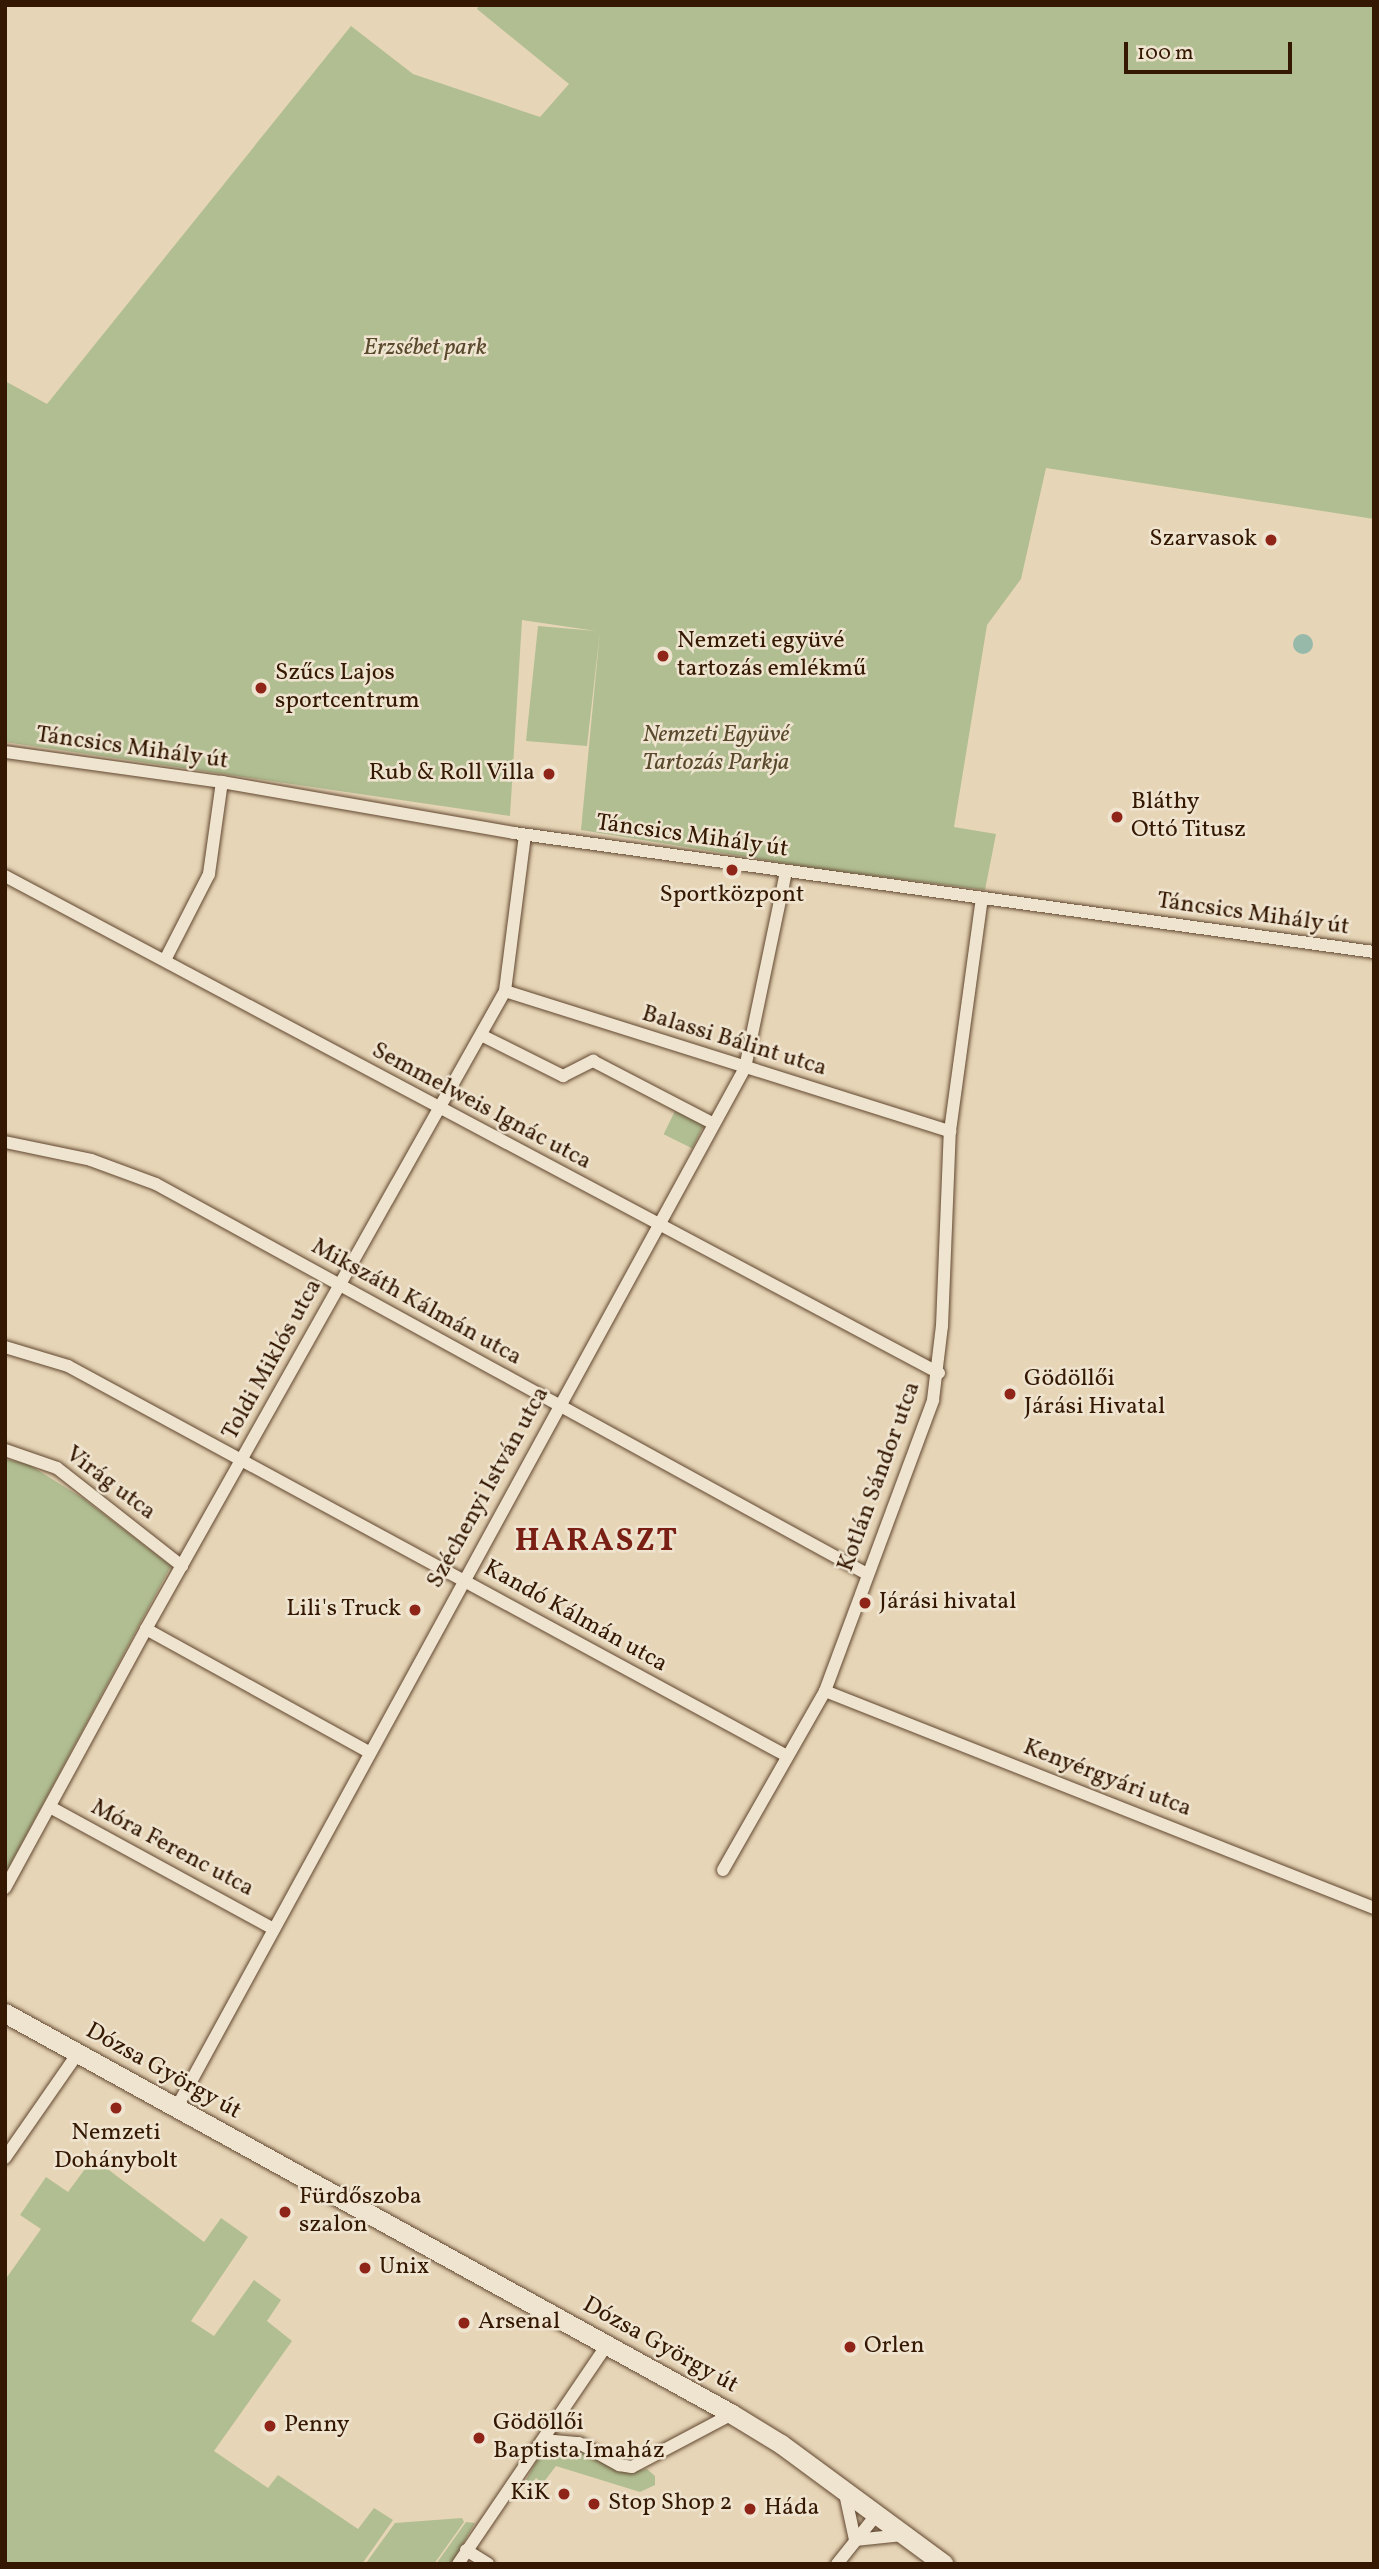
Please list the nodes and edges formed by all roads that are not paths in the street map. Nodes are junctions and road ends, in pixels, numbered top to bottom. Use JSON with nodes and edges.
{"nodes":[{"id":1,"x":5,"y":752,"type":"edge"},
{"id":2,"x":222,"y":782,"type":"junction"},
{"id":3,"x":525,"y":835,"type":"junction"},
{"id":4,"x":786,"y":872,"type":"junction"},
{"id":5,"x":5,"y":876,"type":"edge"},
{"id":6,"x":982,"y":898,"type":"junction"},
{"id":7,"x":1374,"y":952,"type":"edge"},
{"id":8,"x":165,"y":960,"type":"junction"},
{"id":9,"x":505,"y":991,"type":"junction"},
{"id":10,"x":481,"y":1035,"type":"junction"},
{"id":11,"x":746,"y":1068,"type":"junction"},
{"id":12,"x":438,"y":1110,"type":"junction"},
{"id":13,"x":714,"y":1124,"type":"junction"},
{"id":14,"x":950,"y":1131,"type":"junction"},
{"id":15,"x":5,"y":1142,"type":"edge"},
{"id":16,"x":658,"y":1224,"type":"junction"},
{"id":17,"x":338,"y":1284,"type":"junction"},
{"id":18,"x":5,"y":1347,"type":"edge"},
{"id":19,"x":939,"y":1373,"type":"junction"},
{"id":20,"x":558,"y":1406,"type":"junction"},
{"id":21,"x":5,"y":1450,"type":"edge"},
{"id":22,"x":243,"y":1459,"type":"junction"},
{"id":23,"x":182,"y":1566,"type":"junction"},
{"id":24,"x":867,"y":1574,"type":"junction"},
{"id":25,"x":463,"y":1579,"type":"junction"},
{"id":26,"x":146,"y":1629,"type":"junction"},
{"id":27,"x":825,"y":1691,"type":"junction"},
{"id":28,"x":369,"y":1752,"type":"junction"},
{"id":29,"x":787,"y":1756,"type":"junction"},
{"id":30,"x":50,"y":1807,"type":"junction"},
{"id":31,"x":723,"y":1870,"type":"dead end"},
{"id":32,"x":5,"y":1888,"type":"edge"},
{"id":33,"x":1374,"y":1908,"type":"edge"},
{"id":34,"x":274,"y":1929,"type":"junction"},
{"id":35,"x":5,"y":2013,"type":"edge"},
{"id":36,"x":78,"y":2053,"type":"junction"},
{"id":37,"x":177,"y":2107,"type":"junction"},
{"id":38,"x":5,"y":2158,"type":"edge"},
{"id":39,"x":607,"y":2345,"type":"junction"},
{"id":40,"x":732,"y":2414,"type":"junction"},
{"id":41,"x":543,"y":2440,"type":"junction"},
{"id":42,"x":844,"y":2489,"type":"junction"},
{"id":43,"x":877,"y":2514,"type":"junction"},
{"id":44,"x":904,"y":2535,"type":"junction"},
{"id":45,"x":855,"y":2540,"type":"junction"},
{"id":46,"x":466,"y":2550,"type":"junction"},
{"id":47,"x":458,"y":2564,"type":"edge"},
{"id":48,"x":488,"y":2564,"type":"edge"},
{"id":49,"x":837,"y":2564,"type":"edge"},
{"id":50,"x":944,"y":2564,"type":"edge"}],
"edges":[{"from":1,"to":2,"type":"street","name":"Táncsics Mihály út"},
{"from":2,"to":3,"type":"street","name":"Táncsics Mihály út"},
{"from":2,"to":8,"type":"street"},
{"from":3,"to":4,"type":"street","name":"Táncsics Mihály út"},
{"from":3,"to":9,"type":"street","name":"Toldi Miklós utca"},
{"from":4,"to":6,"type":"street","name":"Táncsics Mihály út"},
{"from":4,"to":11,"type":"street","name":"Széchenyi István utca"},
{"from":5,"to":8,"type":"street","name":"Semmelweis Ignác utca"},
{"from":6,"to":7,"type":"street","name":"Táncsics Mihály út"},
{"from":6,"to":14,"type":"street","name":"Kotlán Sándor utca"},
{"from":8,"to":12,"type":"street","name":"Semmelweis Ignác utca"},
{"from":9,"to":10,"type":"street","name":"Toldi Miklós utca"},
{"from":9,"to":11,"type":"street","name":"Balassi Bálint utca"},
{"from":10,"to":12,"type":"street","name":"Toldi Miklós utca"},
{"from":10,"to":13,"type":"street"},
{"from":11,"to":13,"type":"street","name":"Széchenyi István utca"},
{"from":11,"to":14,"type":"street","name":"Balassi Bálint utca"},
{"from":12,"to":16,"type":"street","name":"Semmelweis Ignác utca"},
{"from":12,"to":17,"type":"street","name":"Toldi Miklós utca"},
{"from":13,"to":16,"type":"street","name":"Széchenyi István utca"},
{"from":14,"to":19,"type":"street","name":"Kotlán Sándor utca"},
{"from":15,"to":17,"type":"street","name":"Mikszáth Kálmán utca"},
{"from":16,"to":19,"type":"street","name":"Semmelweis Ignác utca"},
{"from":16,"to":20,"type":"street","name":"Széchenyi István utca"},
{"from":17,"to":20,"type":"street","name":"Mikszáth Kálmán utca"},
{"from":17,"to":22,"type":"street","name":"Toldi Miklós utca"},
{"from":18,"to":22,"type":"street","name":"Kandó Kálmán utca"},
{"from":19,"to":24,"type":"street","name":"Kotlán Sándor utca"},
{"from":20,"to":24,"type":"street","name":"Mikszáth Kálmán utca"},
{"from":20,"to":25,"type":"street","name":"Széchenyi István utca"},
{"from":21,"to":23,"type":"street","name":"Virág utca"},
{"from":22,"to":23,"type":"street","name":"Toldi Miklós utca"},
{"from":22,"to":25,"type":"street","name":"Kandó Kálmán utca"},
{"from":23,"to":26,"type":"street","name":"Toldi Miklós utca"},
{"from":24,"to":27,"type":"street","name":"Kotlán Sándor utca"},
{"from":25,"to":28,"type":"street","name":"Széchenyi István utca"},
{"from":25,"to":29,"type":"street","name":"Kandó Kálmán utca"},
{"from":26,"to":28,"type":"street"},
{"from":26,"to":30,"type":"street","name":"Toldi Miklós utca"},
{"from":27,"to":29,"type":"street","name":"Kotlán Sándor utca"},
{"from":27,"to":33,"type":"street","name":"Kenyérgyári utca"},
{"from":28,"to":34,"type":"street","name":"Széchenyi István utca"},
{"from":29,"to":31,"type":"street","name":"Kotlán Sándor utca"},
{"from":30,"to":32,"type":"street","name":"Toldi Miklós utca"},
{"from":30,"to":34,"type":"street","name":"Móra Ferenc utca"},
{"from":34,"to":37,"type":"street","name":"Széchenyi István utca"},
{"from":35,"to":36,"type":"main road","name":"Dózsa György út"},
{"from":36,"to":37,"type":"main road","name":"Dózsa György út"},
{"from":36,"to":38,"type":"street"},
{"from":37,"to":39,"type":"main road","name":"Dózsa György út"},
{"from":39,"to":40,"type":"main road","name":"Dózsa György út"},
{"from":39,"to":41,"type":"street"},
{"from":40,"to":41,"type":"street"},
{"from":40,"to":42,"type":"main road","name":"Dózsa György út"},
{"from":41,"to":46,"type":"street"},
{"from":42,"to":43,"type":"main road","name":"Dózsa György út"},
{"from":42,"to":45,"type":"street"},
{"from":43,"to":44,"type":"main road","name":"Dózsa György út"},
{"from":43,"to":45,"type":"street"},
{"from":44,"to":45,"type":"street"},
{"from":44,"to":50,"type":"main road","name":"Dózsa György út"},
{"from":45,"to":49,"type":"street"},
{"from":46,"to":47,"type":"street"},
{"from":46,"to":48,"type":"street"}]}
